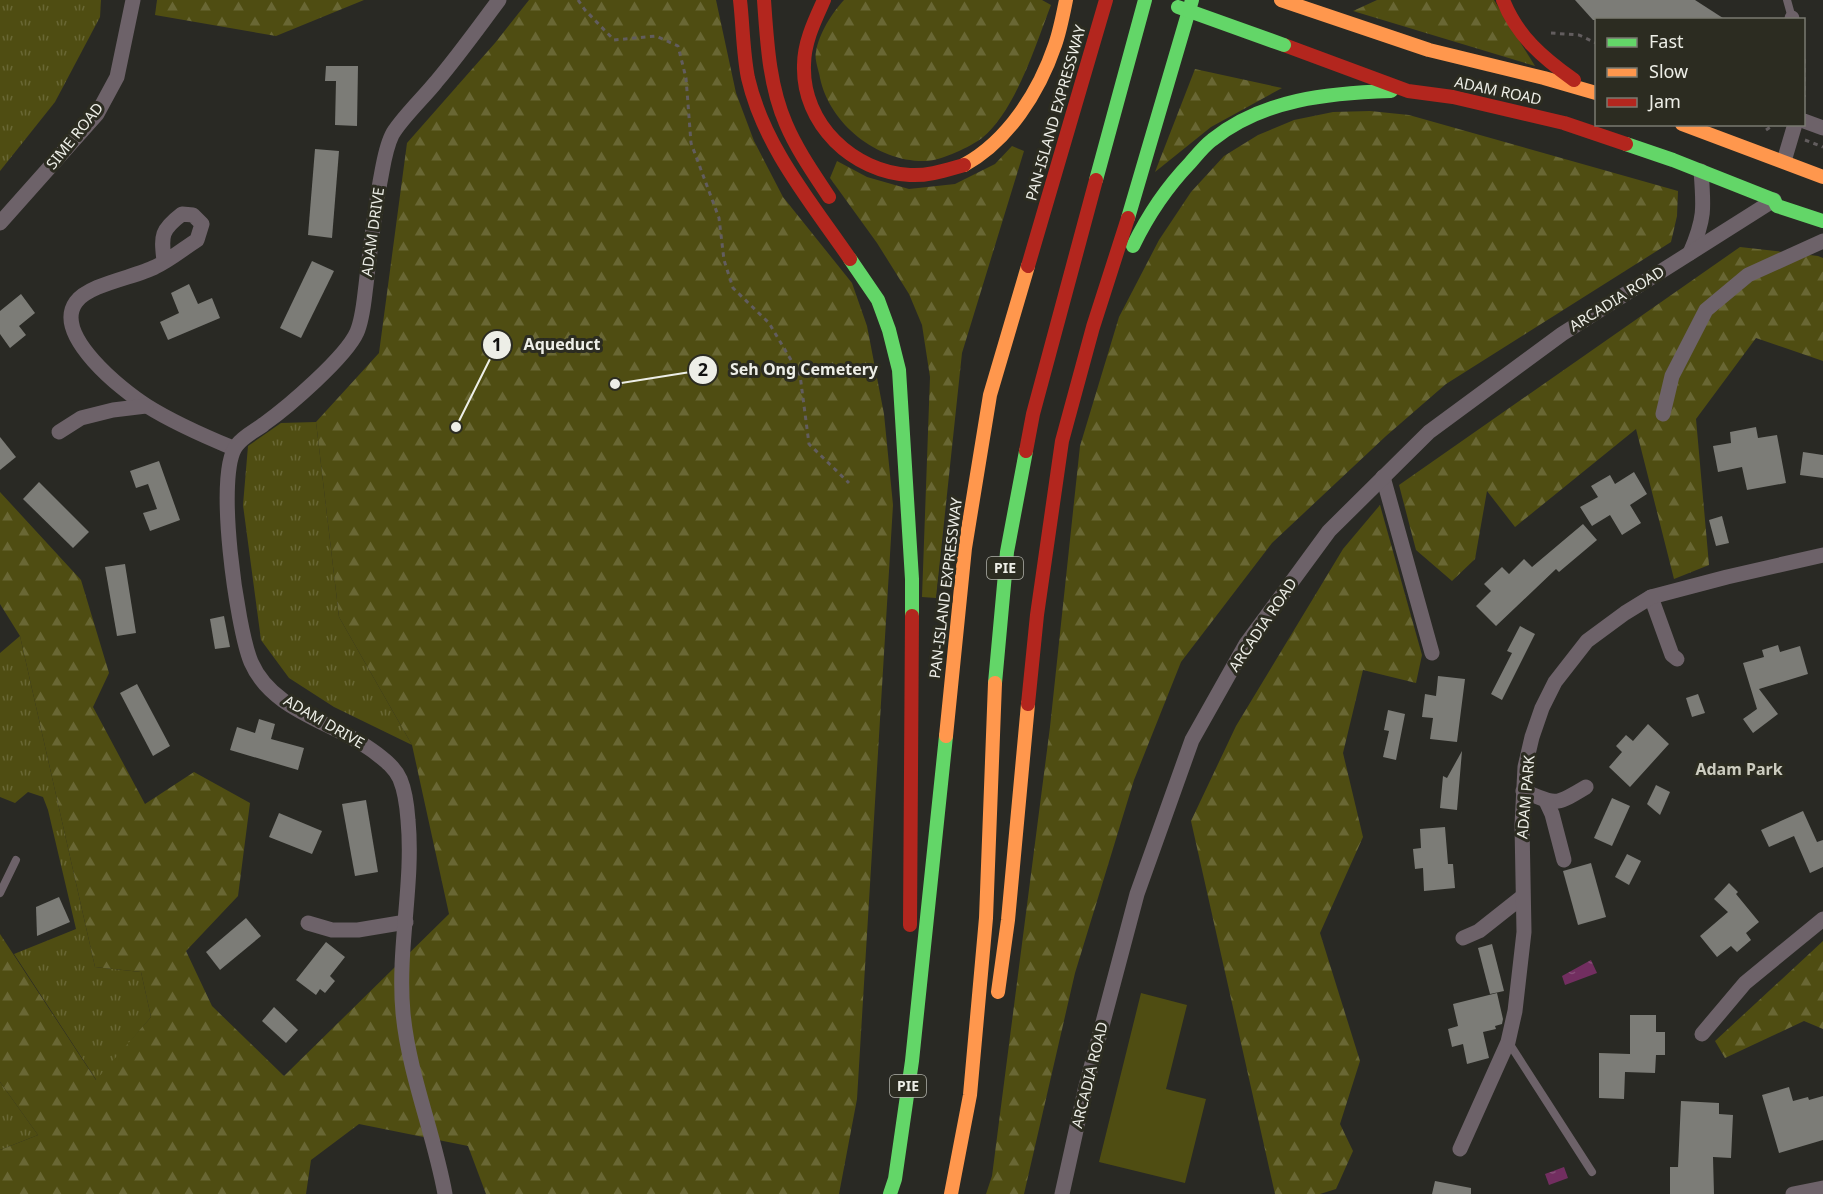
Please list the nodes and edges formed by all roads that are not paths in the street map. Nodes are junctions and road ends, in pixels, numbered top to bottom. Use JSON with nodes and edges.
{"nodes":[{"id":1,"x":132,"y":0,"type":"edge"},
{"id":2,"x":499,"y":0,"type":"edge"},
{"id":3,"x":740,"y":0,"type":"edge"},
{"id":4,"x":764,"y":0,"type":"edge"},
{"id":5,"x":824,"y":0,"type":"edge"},
{"id":6,"x":1066,"y":0,"type":"edge"},
{"id":7,"x":1106,"y":0,"type":"edge"},
{"id":8,"x":1192,"y":0,"type":"edge"},
{"id":9,"x":1281,"y":0,"type":"edge"},
{"id":10,"x":1503,"y":0,"type":"edge"},
{"id":11,"x":1787,"y":0,"type":"edge"},
{"id":12,"x":1160,"y":2,"type":"edge"},
{"id":13,"x":1792,"y":18,"type":"edge"},
{"id":14,"x":1408,"y":91,"type":"junction"},
{"id":15,"x":1593,"y":92,"type":"edge"},
{"id":16,"x":1805,"y":122,"type":"edge"},
{"id":17,"x":1688,"y":126,"type":"edge"},
{"id":18,"x":1794,"y":126,"type":"edge"},
{"id":19,"x":1823,"y":128,"type":"edge"},
{"id":20,"x":1784,"y":161,"type":"junction"},
{"id":21,"x":1701,"y":171,"type":"junction"},
{"id":22,"x":1823,"y":177,"type":"edge"},
{"id":23,"x":1774,"y":200,"type":"junction"},
{"id":24,"x":836,"y":208,"type":"dead end"},
{"id":25,"x":1823,"y":221,"type":"edge"},
{"id":26,"x":0,"y":224,"type":"edge"},
{"id":27,"x":1823,"y":241,"type":"edge"},
{"id":28,"x":1690,"y":254,"type":"junction"},
{"id":29,"x":867,"y":259,"type":"dead end"},
{"id":30,"x":164,"y":261,"type":"dead end"},
{"id":31,"x":878,"y":300,"type":"junction"},
{"id":32,"x":1093,"y":327,"type":"junction"},
{"id":33,"x":146,"y":406,"type":"junction"},
{"id":34,"x":1663,"y":414,"type":"dead end"},
{"id":35,"x":59,"y":432,"type":"dead end"},
{"id":36,"x":233,"y":448,"type":"junction"},
{"id":37,"x":1383,"y":477,"type":"junction"},
{"id":38,"x":1823,"y":555,"type":"edge"},
{"id":39,"x":1651,"y":597,"type":"junction"},
{"id":40,"x":1432,"y":653,"type":"dead end"},
{"id":41,"x":1677,"y":659,"type":"dead end"},
{"id":42,"x":1586,"y":787,"type":"dead end"},
{"id":43,"x":1523,"y":791,"type":"junction"},
{"id":44,"x":1546,"y":801,"type":"junction"},
{"id":45,"x":16,"y":860,"type":"dead end"},
{"id":46,"x":1564,"y":861,"type":"dead end"},
{"id":47,"x":0,"y":893,"type":"edge"},
{"id":48,"x":1522,"y":897,"type":"junction"},
{"id":49,"x":1823,"y":919,"type":"edge"},
{"id":50,"x":406,"y":922,"type":"junction"},
{"id":51,"x":308,"y":923,"type":"dead end"},
{"id":52,"x":1462,"y":938,"type":"dead end"},
{"id":53,"x":921,"y":977,"type":"junction"},
{"id":54,"x":996,"y":1008,"type":"dead end"},
{"id":55,"x":991,"y":1030,"type":"dead end"},
{"id":56,"x":1702,"y":1034,"type":"dead end"},
{"id":57,"x":1508,"y":1042,"type":"junction"},
{"id":58,"x":970,"y":1095,"type":"junction"},
{"id":59,"x":1460,"y":1149,"type":"dead end"},
{"id":60,"x":440,"y":1165,"type":"junction"},
{"id":61,"x":1592,"y":1172,"type":"dead end"},
{"id":62,"x":1823,"y":1188,"type":"edge"},
{"id":63,"x":445,"y":1194,"type":"edge"},
{"id":64,"x":452,"y":1194,"type":"edge"},
{"id":65,"x":890,"y":1194,"type":"edge"},
{"id":66,"x":951,"y":1194,"type":"edge"},
{"id":67,"x":1062,"y":1194,"type":"edge"},
{"id":68,"x":1794,"y":1194,"type":"edge"}],
"edges":[{"from":1,"to":26,"type":"street","name":"SIME ROAD"},
{"from":2,"to":36,"type":"street","name":"ADAM DRIVE"},
{"from":3,"to":31,"type":"highway"},
{"from":4,"to":24,"type":"highway"},
{"from":5,"to":6,"type":"highway"},
{"from":7,"to":53,"type":"highway","name":"PAN-ISLAND EXPRESSWAY","number":"PIE"},
{"from":8,"to":32,"type":"highway"},
{"from":9,"to":15,"type":"highway","name":"ADAM ROAD"},
{"from":10,"to":15,"type":"highway"},
{"from":11,"to":13,"type":"lane"},
{"from":12,"to":14,"type":"highway","name":"ADAM ROAD","bridge":true},
{"from":12,"to":58,"type":"highway","number":"PIE"},
{"from":14,"to":21,"type":"highway","name":"ADAM ROAD"},
{"from":14,"to":32,"type":"highway"},
{"from":16,"to":19,"type":"street"},
{"from":17,"to":20,"type":"highway"},
{"from":18,"to":20,"type":"street"},
{"from":20,"to":22,"type":"highway"},
{"from":21,"to":23,"type":"highway","name":"ADAM ROAD"},
{"from":21,"to":28,"type":"street"},
{"from":23,"to":25,"type":"highway","name":"ADAM ROAD"},
{"from":23,"to":28,"type":"street","name":"ARCADIA ROAD"},
{"from":27,"to":34,"type":"street"},
{"from":28,"to":37,"type":"street","name":"ARCADIA ROAD"},
{"from":29,"to":31,"type":"highway"},
{"from":30,"to":33,"type":"street"},
{"from":31,"to":53,"type":"highway"},
{"from":32,"to":54,"type":"highway"},
{"from":33,"to":35,"type":"street"},
{"from":33,"to":36,"type":"street"},
{"from":36,"to":50,"type":"street","name":"ADAM DRIVE"},
{"from":37,"to":40,"type":"street"},
{"from":37,"to":67,"type":"street","name":"ARCADIA ROAD"},
{"from":38,"to":39,"type":"street","name":"ADAM PARK"},
{"from":39,"to":41,"type":"street"},
{"from":39,"to":43,"type":"street","name":"ADAM PARK"},
{"from":42,"to":44,"type":"street"},
{"from":43,"to":44,"type":"street"},
{"from":43,"to":48,"type":"street","name":"ADAM PARK"},
{"from":44,"to":46,"type":"street"},
{"from":45,"to":47,"type":"lane"},
{"from":48,"to":52,"type":"street"},
{"from":48,"to":57,"type":"street","name":"ADAM PARK"},
{"from":49,"to":56,"type":"street"},
{"from":50,"to":51,"type":"street"},
{"from":50,"to":60,"type":"street","name":"ADAM DRIVE"},
{"from":53,"to":65,"type":"highway","name":"PAN-ISLAND EXPRESSWAY","number":"PIE"},
{"from":55,"to":58,"type":"highway"},
{"from":57,"to":59,"type":"street","name":"ADAM PARK"},
{"from":57,"to":61,"type":"lane"},
{"from":58,"to":66,"type":"highway","number":"PIE"},
{"from":60,"to":63,"type":"street","name":"ADAM DRIVE"},
{"from":60,"to":64,"type":"street","name":"ADAM DRIVE"},
{"from":62,"to":68,"type":"street"}]}
